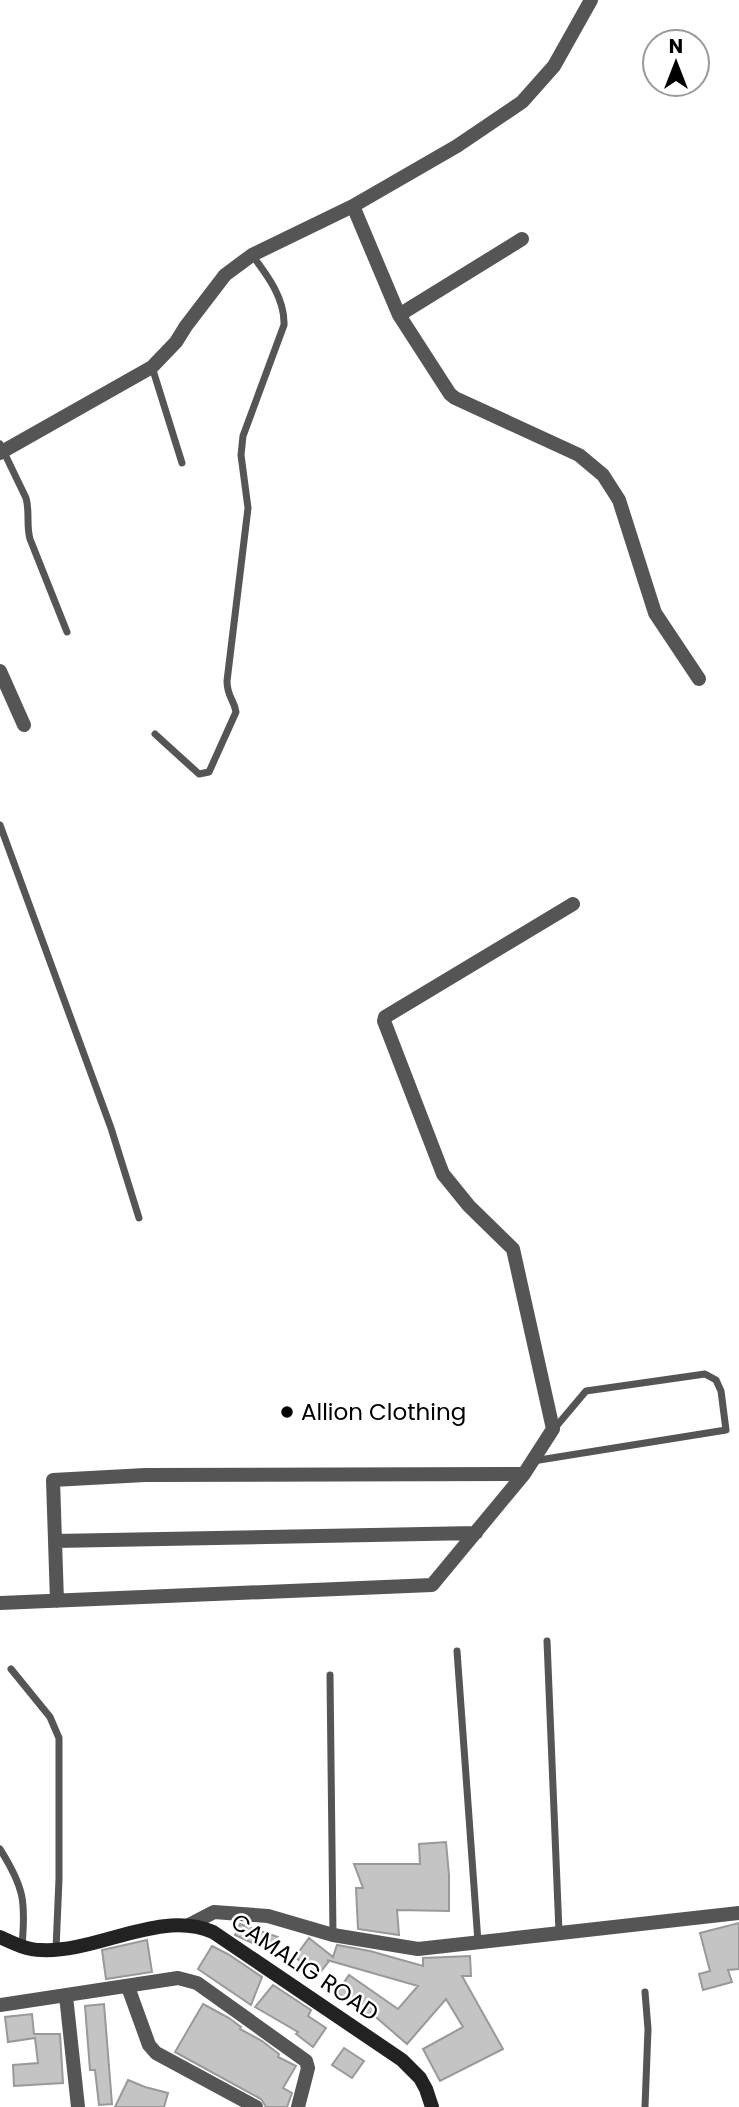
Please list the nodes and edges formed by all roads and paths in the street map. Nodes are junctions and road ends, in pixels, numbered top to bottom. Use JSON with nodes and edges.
{"nodes":[{"id":1,"x":591,"y":0,"type":"edge"},
{"id":2,"x":353,"y":206,"type":"junction"},
{"id":3,"x":522,"y":239,"type":"dead end"},
{"id":4,"x":252,"y":256,"type":"junction"},
{"id":5,"x":399,"y":315,"type":"junction"},
{"id":6,"x":152,"y":367,"type":"junction"},
{"id":7,"x":1,"y":449,"type":"edge"},
{"id":8,"x":182,"y":463,"type":"dead end"},
{"id":9,"x":67,"y":632,"type":"dead end"},
{"id":10,"x":0,"y":671,"type":"edge"},
{"id":11,"x":699,"y":679,"type":"dead end"},
{"id":12,"x":24,"y":725,"type":"dead end"},
{"id":13,"x":155,"y":734,"type":"dead end"},
{"id":14,"x":0,"y":825,"type":"edge"},
{"id":15,"x":573,"y":904,"type":"dead end"},
{"id":16,"x":139,"y":1218,"type":"dead end"},
{"id":17,"x":553,"y":1429,"type":"junction"},
{"id":18,"x":533,"y":1461,"type":"junction"},
{"id":19,"x":524,"y":1474,"type":"junction"},
{"id":20,"x":475,"y":1533,"type":"junction"},
{"id":21,"x":55,"y":1541,"type":"junction"},
{"id":22,"x":57,"y":1601,"type":"junction"},
{"id":23,"x":0,"y":1603,"type":"edge"},
{"id":24,"x":547,"y":1641,"type":"dead end"},
{"id":25,"x":457,"y":1651,"type":"dead end"},
{"id":26,"x":11,"y":1670,"type":"dead end"},
{"id":27,"x":330,"y":1675,"type":"dead end"},
{"id":28,"x":0,"y":1849,"type":"edge"},
{"id":29,"x":739,"y":1913,"type":"edge"},
{"id":30,"x":189,"y":1925,"type":"junction"},
{"id":31,"x":559,"y":1932,"type":"junction"},
{"id":32,"x":334,"y":1935,"type":"junction"},
{"id":33,"x":0,"y":1937,"type":"edge"},
{"id":34,"x":478,"y":1942,"type":"junction"},
{"id":35,"x":22,"y":1946,"type":"junction"},
{"id":36,"x":56,"y":1950,"type":"junction"},
{"id":37,"x":128,"y":1987,"type":"junction"},
{"id":38,"x":645,"y":1992,"type":"dead end"},
{"id":39,"x":66,"y":1996,"type":"junction"},
{"id":40,"x":0,"y":2005,"type":"edge"},
{"id":41,"x":78,"y":2107,"type":"edge"},
{"id":42,"x":257,"y":2107,"type":"edge"},
{"id":43,"x":299,"y":2107,"type":"edge"},
{"id":44,"x":432,"y":2107,"type":"edge"},
{"id":45,"x":645,"y":2107,"type":"edge"}],
"edges":[{"from":1,"to":2,"type":"street"},
{"from":2,"to":4,"type":"street"},
{"from":2,"to":5,"type":"street"},
{"from":3,"to":5,"type":"street"},
{"from":4,"to":6,"type":"street"},
{"from":4,"to":13,"type":"lane"},
{"from":5,"to":11,"type":"street"},
{"from":6,"to":7,"type":"street"},
{"from":6,"to":8,"type":"lane"},
{"from":7,"to":9,"type":"lane"},
{"from":10,"to":12,"type":"street"},
{"from":14,"to":16,"type":"lane"},
{"from":15,"to":17,"type":"street"},
{"from":17,"to":18,"type":"street"},
{"from":17,"to":18,"type":"lane"},
{"from":18,"to":19,"type":"street"},
{"from":19,"to":20,"type":"street"},
{"from":19,"to":21,"type":"street"},
{"from":20,"to":21,"type":"street"},
{"from":20,"to":22,"type":"street"},
{"from":21,"to":22,"type":"street"},
{"from":22,"to":23,"type":"street"},
{"from":24,"to":31,"type":"lane"},
{"from":25,"to":34,"type":"lane"},
{"from":26,"to":36,"type":"lane"},
{"from":27,"to":32,"type":"lane"},
{"from":28,"to":35,"type":"lane"},
{"from":29,"to":31,"type":"street"},
{"from":30,"to":32,"type":"street"},
{"from":30,"to":36,"type":"main road","name":"CAMALIG ROAD"},
{"from":30,"to":44,"type":"main road","name":"CAMALIG ROAD"},
{"from":31,"to":34,"type":"street"},
{"from":32,"to":34,"type":"street"},
{"from":33,"to":35,"type":"main road","name":"CAMALIG ROAD"},
{"from":35,"to":36,"type":"main road","name":"CAMALIG ROAD"},
{"from":37,"to":39,"type":"street"},
{"from":37,"to":42,"type":"street"},
{"from":37,"to":43,"type":"street"},
{"from":38,"to":45,"type":"lane"},
{"from":39,"to":40,"type":"street"},
{"from":39,"to":41,"type":"street"}]}
